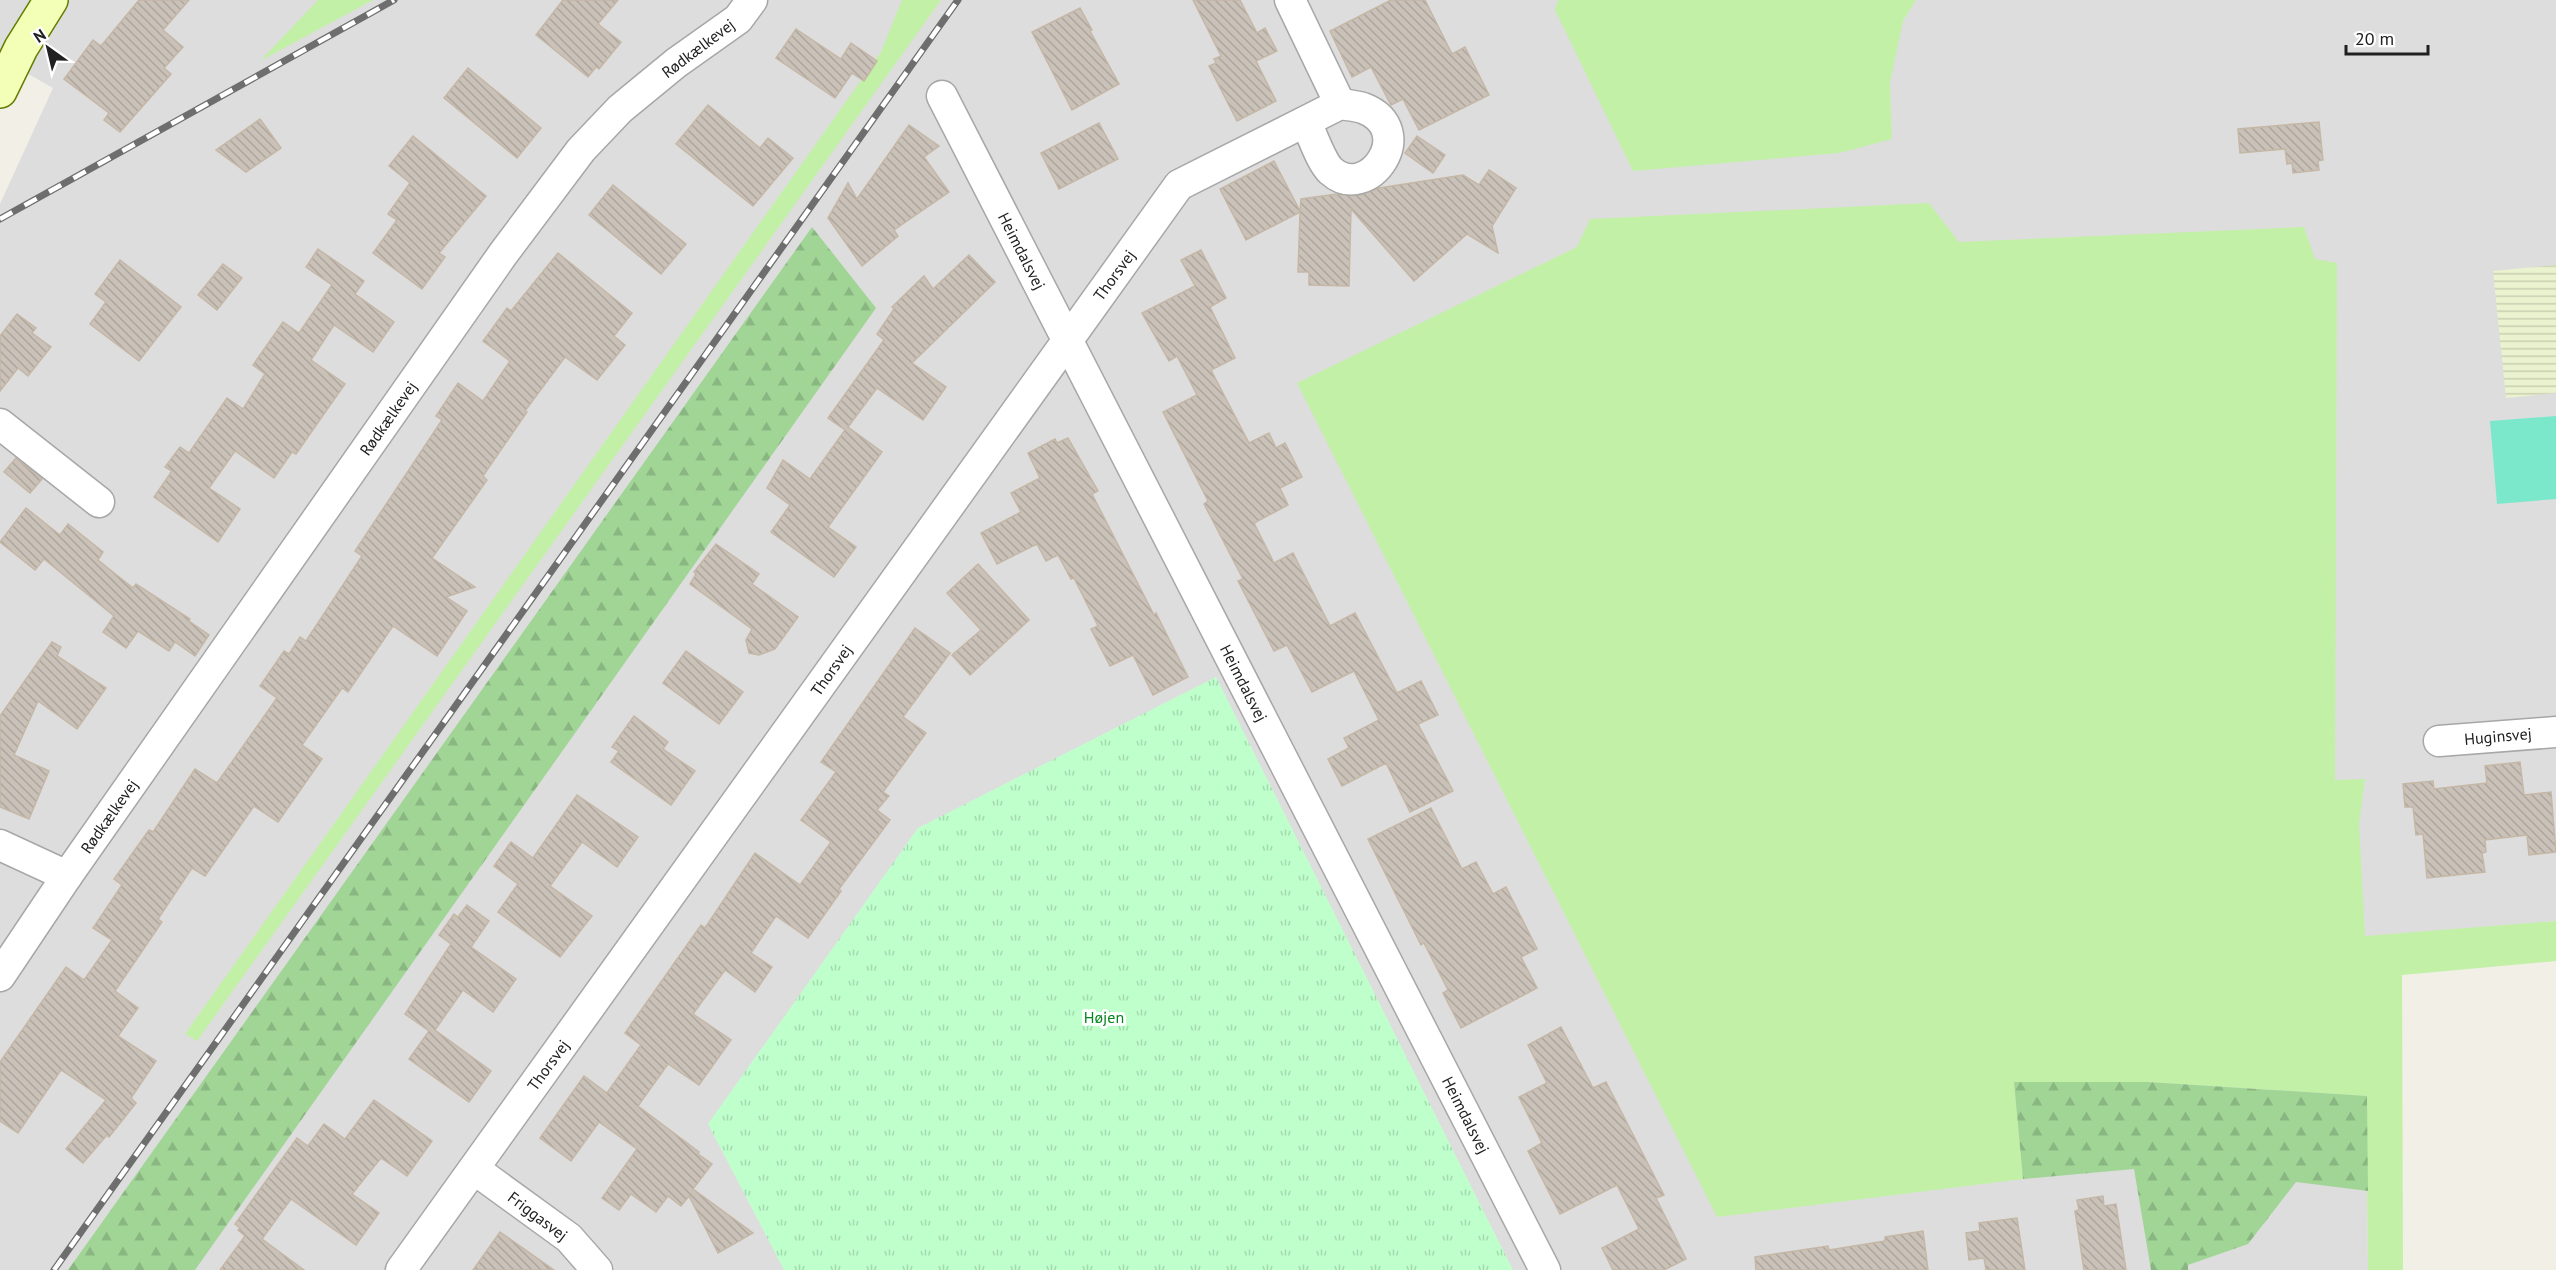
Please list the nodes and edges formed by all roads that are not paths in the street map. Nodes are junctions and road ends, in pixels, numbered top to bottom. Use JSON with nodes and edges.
{"nodes":[{"id":1,"x":51,"y":0,"type":"edge"},
{"id":2,"x":752,"y":0,"type":"edge"},
{"id":3,"x":1290,"y":0,"type":"edge"},
{"id":4,"x":0,"y":92,"type":"edge"},
{"id":5,"x":942,"y":96,"type":"dead end"},
{"id":6,"x":1340,"y":104,"type":"junction"},
{"id":7,"x":1306,"y":122,"type":"junction"},
{"id":8,"x":1068,"y":339,"type":"junction"},
{"id":9,"x":0,"y":424,"type":"edge"},
{"id":10,"x":99,"y":502,"type":"dead end"},
{"id":11,"x":2556,"y":732,"type":"edge"},
{"id":12,"x":2439,"y":741,"type":"dead end"},
{"id":13,"x":0,"y":845,"type":"edge"},
{"id":14,"x":67,"y":876,"type":"junction"},
{"id":15,"x":0,"y":976,"type":"edge"},
{"id":16,"x":474,"y":1169,"type":"junction"},
{"id":17,"x":401,"y":1270,"type":"edge"},
{"id":18,"x":597,"y":1270,"type":"edge"},
{"id":19,"x":1545,"y":1270,"type":"edge"}],
"edges":[{"from":1,"to":4,"type":"street"},
{"from":2,"to":14,"type":"street","name":"Rødkælkevej"},
{"from":3,"to":6,"type":"street"},
{"from":5,"to":8,"type":"street","name":"Heimdalsvej"},
{"from":6,"to":7,"type":"street","name":"Thorsvej"},
{"from":6,"to":7,"type":"street"},
{"from":7,"to":8,"type":"street","name":"Thorsvej"},
{"from":8,"to":16,"type":"street","name":"Thorsvej"},
{"from":8,"to":19,"type":"street","name":"Heimdalsvej"},
{"from":9,"to":10,"type":"street"},
{"from":11,"to":12,"type":"street","name":"Huginsvej"},
{"from":13,"to":14,"type":"street"},
{"from":14,"to":15,"type":"street","name":"Rødkælkevej"},
{"from":16,"to":17,"type":"street","name":"Thorsvej"},
{"from":16,"to":18,"type":"street","name":"Friggasvej"}]}
